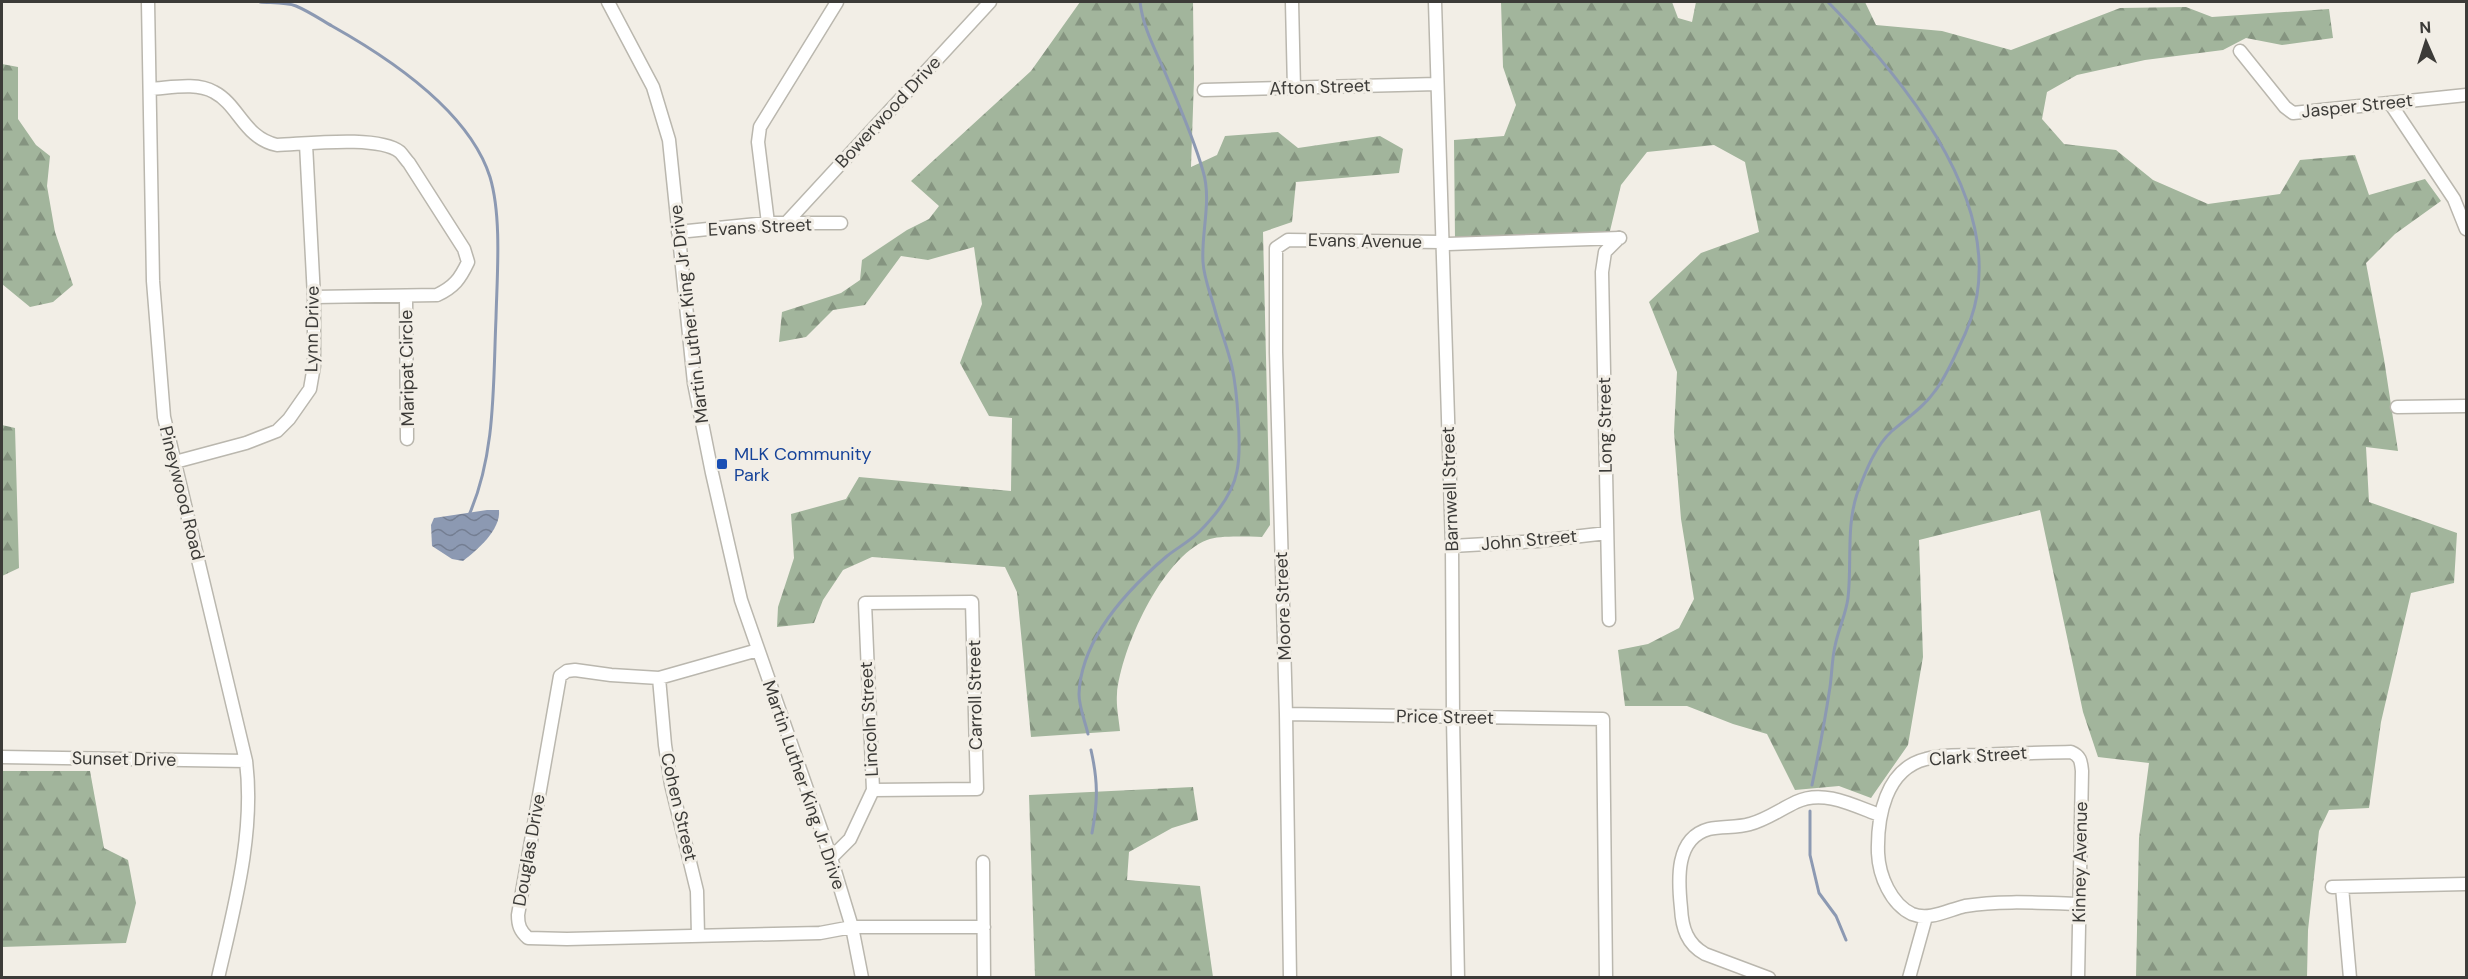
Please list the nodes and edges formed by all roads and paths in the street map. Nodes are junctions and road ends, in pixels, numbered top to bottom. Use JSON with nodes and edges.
{"nodes":[{"id":1,"x":148,"y":2,"type":"edge"},
{"id":2,"x":608,"y":2,"type":"edge"},
{"id":3,"x":837,"y":2,"type":"edge"},
{"id":4,"x":990,"y":2,"type":"edge"},
{"id":5,"x":1292,"y":2,"type":"edge"},
{"id":6,"x":1435,"y":2,"type":"edge"},
{"id":7,"x":2240,"y":51,"type":"dead end"},
{"id":8,"x":1437,"y":84,"type":"junction"},
{"id":9,"x":150,"y":89,"type":"junction"},
{"id":10,"x":1294,"y":89,"type":"junction"},
{"id":11,"x":1204,"y":90,"type":"dead end"},
{"id":12,"x":2466,"y":94,"type":"edge"},
{"id":13,"x":2390,"y":103,"type":"junction"},
{"id":14,"x":306,"y":144,"type":"junction"},
{"id":15,"x":787,"y":222,"type":"junction"},
{"id":16,"x":768,"y":223,"type":"junction"},
{"id":17,"x":841,"y":223,"type":"dead end"},
{"id":18,"x":2466,"y":230,"type":"edge"},
{"id":19,"x":678,"y":232,"type":"junction"},
{"id":20,"x":1620,"y":238,"type":"joint"},
{"id":21,"x":1288,"y":240,"type":"joint"},
{"id":22,"x":1441,"y":242,"type":"junction"},
{"id":23,"x":314,"y":297,"type":"junction"},
{"id":24,"x":406,"y":297,"type":"junction"},
{"id":25,"x":2466,"y":406,"type":"edge"},
{"id":26,"x":2397,"y":407,"type":"dead end"},
{"id":27,"x":407,"y":439,"type":"dead end"},
{"id":28,"x":175,"y":462,"type":"junction"},
{"id":29,"x":1607,"y":533,"type":"junction"},
{"id":30,"x":1452,"y":546,"type":"junction"},
{"id":31,"x":972,"y":602,"type":"joint"},
{"id":32,"x":1609,"y":620,"type":"dead end"},
{"id":33,"x":758,"y":650,"type":"junction"},
{"id":34,"x":660,"y":678,"type":"junction"},
{"id":35,"x":1286,"y":714,"type":"junction"},
{"id":36,"x":1453,"y":718,"type":"junction"},
{"id":37,"x":2072,"y":752,"type":"joint"},
{"id":38,"x":2,"y":757,"type":"edge"},
{"id":39,"x":246,"y":761,"type":"junction"},
{"id":40,"x":873,"y":790,"type":"junction"},
{"id":41,"x":1880,"y":815,"type":"junction"},
{"id":42,"x":831,"y":858,"type":"junction"},
{"id":43,"x":983,"y":862,"type":"dead end"},
{"id":44,"x":2466,"y":884,"type":"edge"},
{"id":45,"x":2079,"y":904,"type":"junction"},
{"id":46,"x":1926,"y":917,"type":"junction"},
{"id":47,"x":852,"y":927,"type":"junction"},
{"id":48,"x":984,"y":927,"type":"junction"},
{"id":49,"x":698,"y":936,"type":"junction"},
{"id":50,"x":218,"y":978,"type":"edge"},
{"id":51,"x":862,"y":978,"type":"edge"},
{"id":52,"x":984,"y":978,"type":"edge"},
{"id":53,"x":1290,"y":978,"type":"edge"},
{"id":54,"x":1458,"y":978,"type":"edge"},
{"id":55,"x":1606,"y":978,"type":"edge"},
{"id":56,"x":1769,"y":978,"type":"edge"},
{"id":57,"x":1909,"y":978,"type":"edge"},
{"id":58,"x":2078,"y":978,"type":"edge"},
{"id":59,"x":2350,"y":978,"type":"edge"}],
"edges":[{"from":1,"to":9,"type":"street","name":"Pineywood Road"},
{"from":2,"to":19,"type":"street","name":"Martin Luther King Jr Drive"},
{"from":3,"to":16,"type":"street"},
{"from":4,"to":15,"type":"street","name":"Bowerwood Drive"},
{"from":5,"to":10,"type":"street"},
{"from":6,"to":8,"type":"street","name":"Barnwell Street"},
{"from":7,"to":13,"type":"street","name":"Jasper Street"},
{"from":8,"to":10,"type":"street","name":"Afton Street"},
{"from":8,"to":22,"type":"street","name":"Barnwell Street"},
{"from":9,"to":14,"type":"street"},
{"from":9,"to":28,"type":"street","name":"Pineywood Road"},
{"from":10,"to":11,"type":"street","name":"Afton Street"},
{"from":12,"to":13,"type":"street","name":"Jasper Street"},
{"from":13,"to":18,"type":"street"},
{"from":14,"to":23,"type":"street","name":"Lynn Drive"},
{"from":14,"to":24,"type":"street"},
{"from":15,"to":16,"type":"street","name":"Evans Street"},
{"from":15,"to":17,"type":"street","name":"Evans Street"},
{"from":16,"to":19,"type":"street","name":"Evans Street"},
{"from":19,"to":33,"type":"street","name":"Martin Luther King Jr Drive"},
{"from":20,"to":22,"type":"street","name":"Evans Avenue"},
{"from":20,"to":29,"type":"street","name":"Long Street"},
{"from":21,"to":22,"type":"street","name":"Evans Avenue"},
{"from":21,"to":35,"type":"street","name":"Moore Street"},
{"from":22,"to":30,"type":"street","name":"Barnwell Street"},
{"from":23,"to":24,"type":"street"},
{"from":23,"to":28,"type":"street","name":"Lynn Drive"},
{"from":24,"to":27,"type":"street","name":"Maripat Circle"},
{"from":25,"to":26,"type":"street"},
{"from":28,"to":39,"type":"street","name":"Pineywood Road"},
{"from":29,"to":30,"type":"street","name":"John Street"},
{"from":29,"to":32,"type":"street","name":"Long Street"},
{"from":30,"to":36,"type":"street","name":"Barnwell Street"},
{"from":31,"to":40,"type":"street","name":"Carroll Street"},
{"from":31,"to":40,"type":"street","name":"Lincoln Street"},
{"from":33,"to":34,"type":"street","name":"Douglas Drive"},
{"from":33,"to":42,"type":"street","name":"Martin Luther King Jr Drive"},
{"from":34,"to":49,"type":"street","name":"Cohen Street"},
{"from":34,"to":49,"type":"street","name":"Douglas Drive"},
{"from":35,"to":36,"type":"street","name":"Price Street"},
{"from":35,"to":53,"type":"street","name":"Moore Street"},
{"from":36,"to":54,"type":"street","name":"Barnwell Street"},
{"from":36,"to":55,"type":"street","name":"Price Street"},
{"from":37,"to":41,"type":"street","name":"Clark Street"},
{"from":37,"to":45,"type":"street","name":"Kinney Avenue"},
{"from":38,"to":39,"type":"street","name":"Sunset Drive"},
{"from":39,"to":50,"type":"street","name":"Pineywood Road"},
{"from":40,"to":42,"type":"street","name":"Lincoln Street"},
{"from":41,"to":46,"type":"street","name":"Clark Street"},
{"from":41,"to":56,"type":"street"},
{"from":42,"to":47,"type":"street","name":"Martin Luther King Jr Drive"},
{"from":43,"to":48,"type":"street"},
{"from":44,"to":59,"type":"street"},
{"from":45,"to":46,"type":"street"},
{"from":45,"to":58,"type":"street","name":"Kinney Avenue"},
{"from":46,"to":57,"type":"street"},
{"from":47,"to":48,"type":"street","name":"Douglas Drive"},
{"from":47,"to":49,"type":"street","name":"Douglas Drive"},
{"from":47,"to":51,"type":"street","name":"Martin Luther King Jr Drive"},
{"from":48,"to":52,"type":"street"}]}
